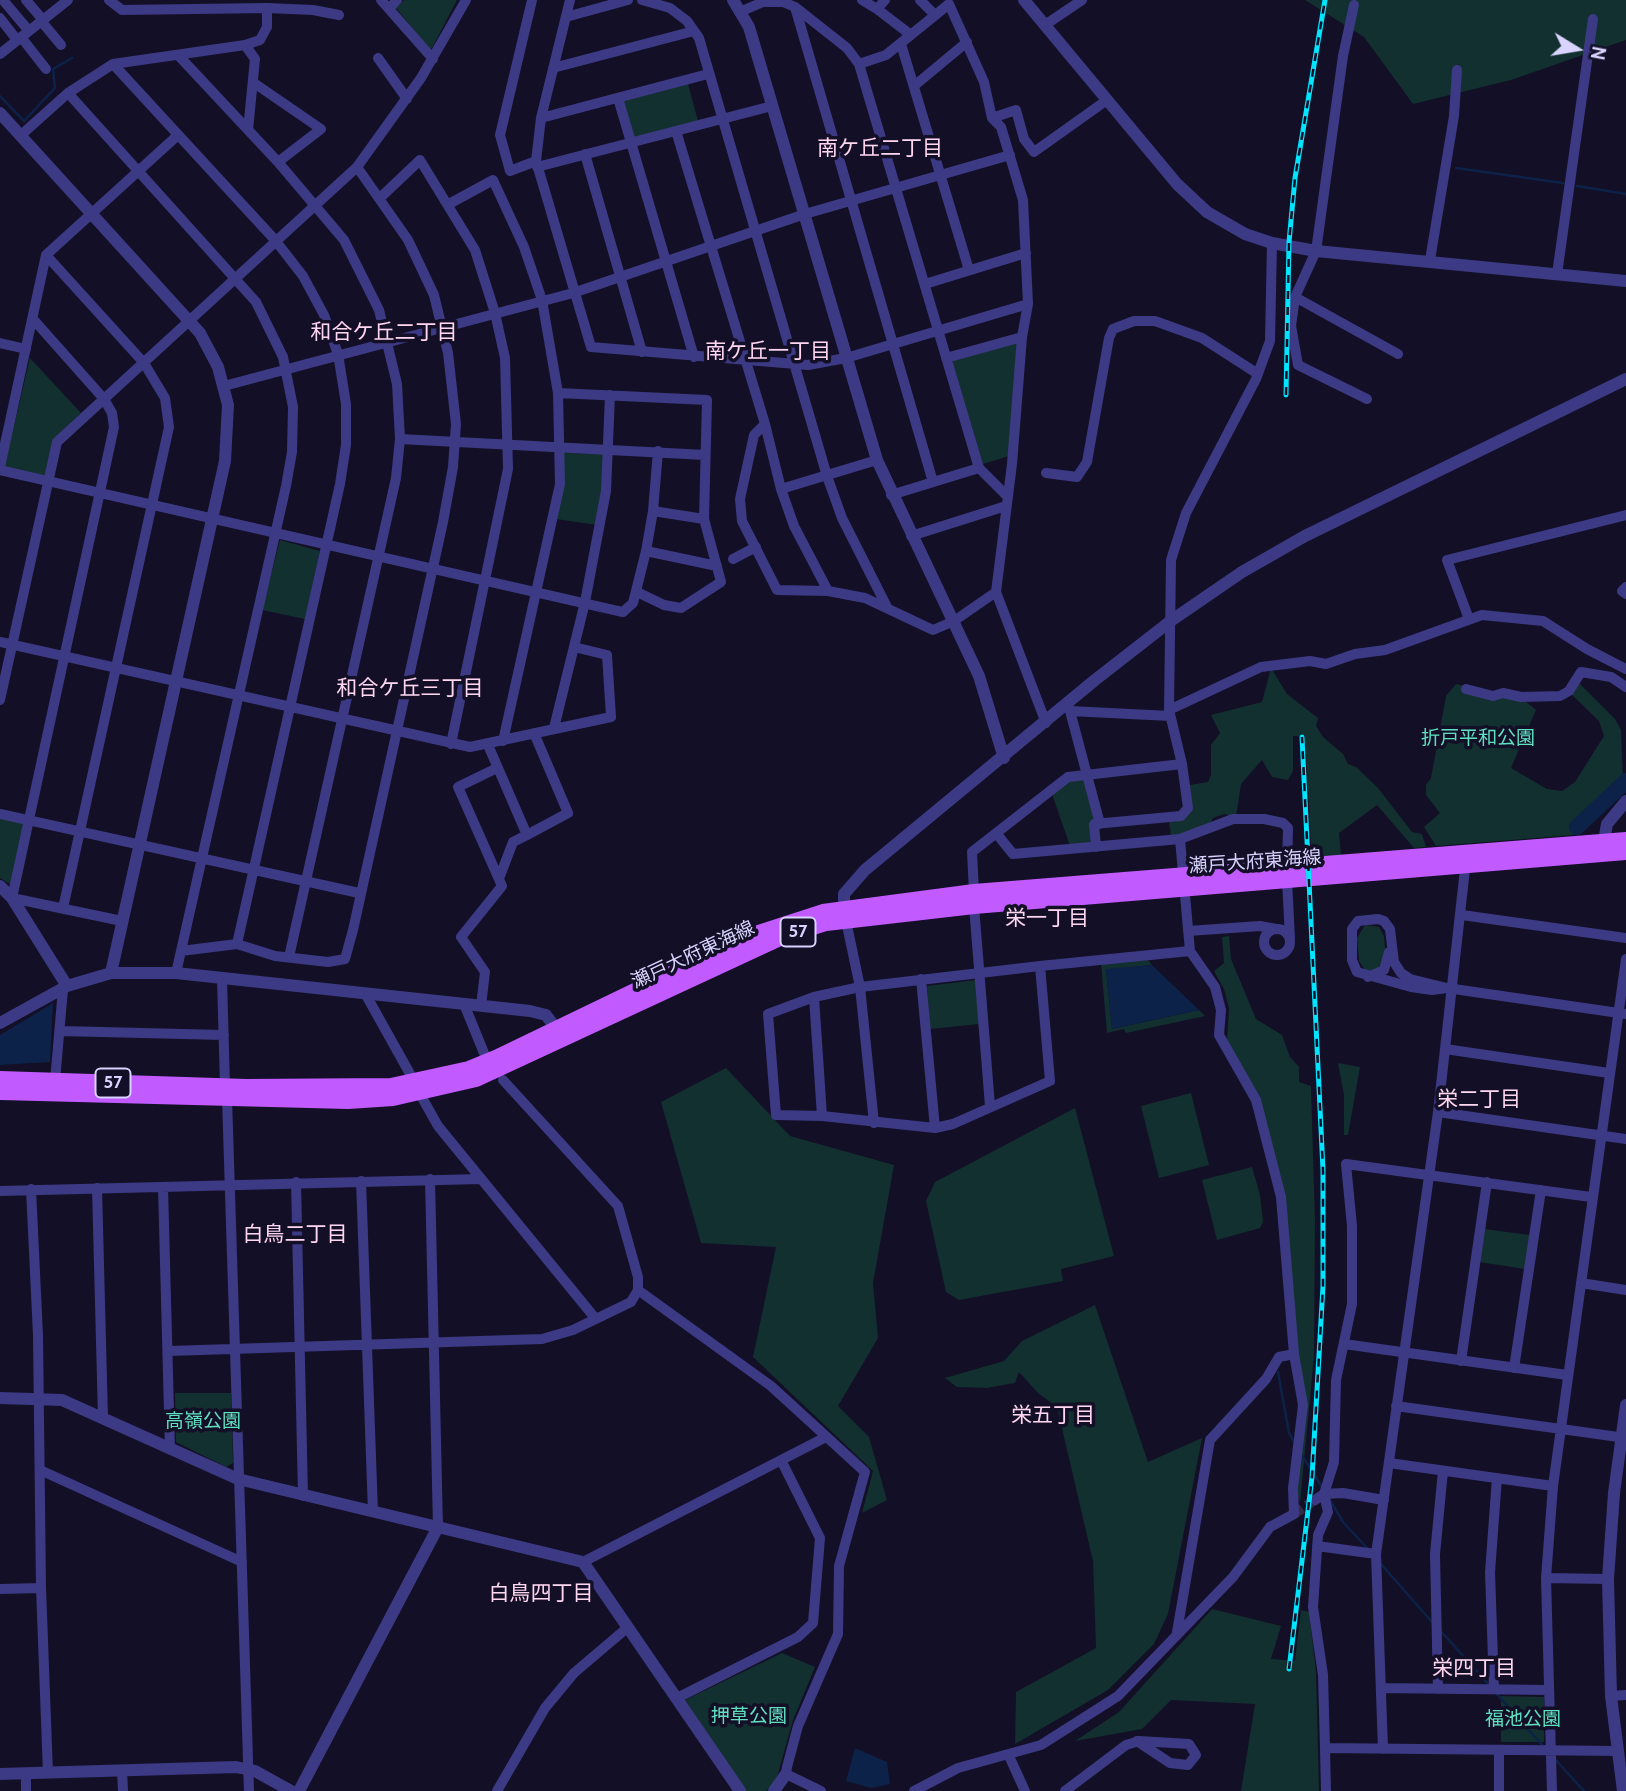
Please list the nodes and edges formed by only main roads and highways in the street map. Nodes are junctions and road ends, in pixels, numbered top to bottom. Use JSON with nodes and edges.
{"nodes":[{"id":1,"x":1626,"y":840,"type":"edge"},
{"id":2,"x":1626,"y":852,"type":"edge"},
{"id":3,"x":1466,"y":859,"type":"junction"},
{"id":4,"x":0,"y":1080,"type":"edge"},
{"id":5,"x":0,"y":1092,"type":"edge"},
{"id":6,"x":226,"y":1092,"type":"junction"}],
"edges":[{"from":1,"to":3,"type":"main road","name":"瀬戸大府東海線","number":"57"},
{"from":2,"to":3,"type":"main road","name":"瀬戸大府東海線","number":"57"},
{"from":3,"to":6,"type":"main road","name":"瀬戸大府東海線","number":"57"},
{"from":4,"to":6,"type":"main road","name":"瀬戸大府東海線","number":"57"},
{"from":5,"to":6,"type":"main road","name":"瀬戸大府東海線","number":"57"}]}
